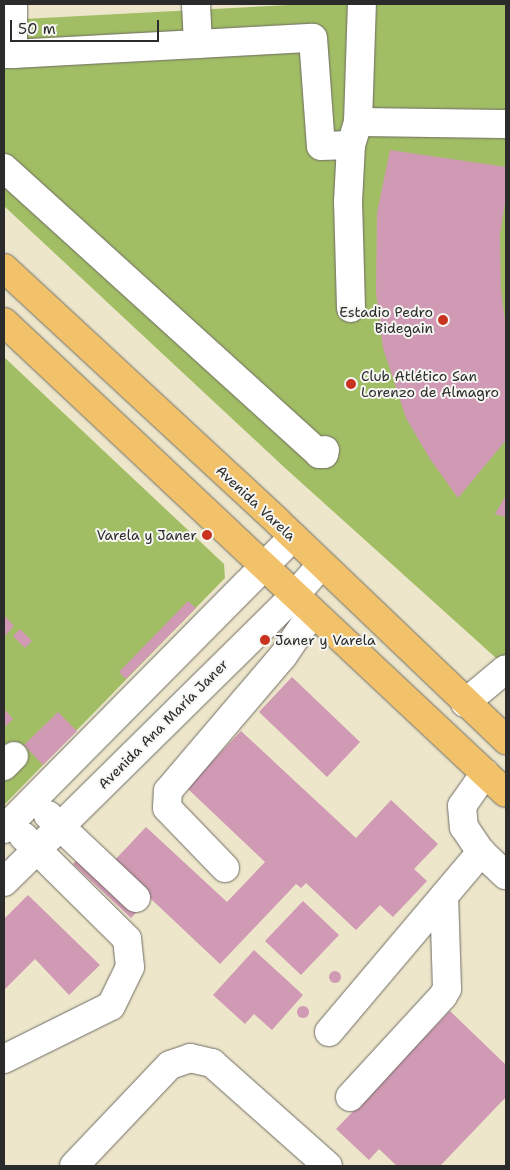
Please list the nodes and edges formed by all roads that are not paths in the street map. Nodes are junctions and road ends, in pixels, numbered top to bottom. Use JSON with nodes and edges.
{"nodes":[{"id":1,"x":13,"y":4,"type":"edge"},
{"id":2,"x":196,"y":4,"type":"edge"},
{"id":3,"x":362,"y":4,"type":"edge"},
{"id":4,"x":198,"y":44,"type":"junction"},
{"id":5,"x":8,"y":54,"type":"edge"},
{"id":6,"x":506,"y":124,"type":"edge"},
{"id":7,"x":355,"y":134,"type":"junction"},
{"id":8,"x":4,"y":168,"type":"edge"},
{"id":9,"x":4,"y":268,"type":"edge"},
{"id":10,"x":351,"y":308,"type":"dead end"},
{"id":11,"x":4,"y":322,"type":"edge"},
{"id":12,"x":325,"y":450,"type":"dead end"},
{"id":13,"x":293,"y":537,"type":"junction"},
{"id":14,"x":321,"y":565,"type":"junction"},
{"id":15,"x":265,"y":568,"type":"junction"},
{"id":16,"x":303,"y":604,"type":"junction"},
{"id":17,"x":506,"y":669,"type":"edge"},
{"id":18,"x":465,"y":703,"type":"junction"},
{"id":19,"x":506,"y":740,"type":"edge"},
{"id":20,"x":485,"y":773,"type":"junction"},
{"id":21,"x":506,"y":793,"type":"edge"},
{"id":22,"x":34,"y":800,"type":"junction"},
{"id":23,"x":7,"y":826,"type":"edge"},
{"id":24,"x":59,"y":827,"type":"junction"},
{"id":25,"x":36,"y":850,"type":"junction"},
{"id":26,"x":481,"y":852,"type":"junction"},
{"id":27,"x":225,"y":868,"type":"dead end"},
{"id":28,"x":506,"y":875,"type":"edge"},
{"id":29,"x":4,"y":882,"type":"edge"},
{"id":30,"x":444,"y":896,"type":"junction"},
{"id":31,"x":136,"y":898,"type":"dead end"},
{"id":32,"x":329,"y":1032,"type":"dead end"},
{"id":33,"x":4,"y":1059,"type":"edge"},
{"id":34,"x":350,"y":1097,"type":"dead end"},
{"id":35,"x":74,"y":1166,"type":"edge"},
{"id":36,"x":328,"y":1166,"type":"edge"}],
"edges":[{"from":1,"to":5,"type":"street"},
{"from":2,"to":4,"type":"street"},
{"from":3,"to":7,"type":"street"},
{"from":4,"to":5,"type":"street"},
{"from":4,"to":7,"type":"street"},
{"from":6,"to":7,"type":"street"},
{"from":7,"to":10,"type":"street"},
{"from":8,"to":12,"type":"street"},
{"from":9,"to":13,"type":"main road","name":"Avenida Varela"},
{"from":11,"to":15,"type":"main road"},
{"from":13,"to":14,"type":"main road","name":"Avenida Varela"},
{"from":13,"to":15,"type":"street"},
{"from":14,"to":16,"type":"street","name":"Avenida Ana María Janer"},
{"from":14,"to":18,"type":"main road","name":"Avenida Varela"},
{"from":15,"to":16,"type":"main road"},
{"from":15,"to":22,"type":"street"},
{"from":16,"to":20,"type":"main road"},
{"from":16,"to":24,"type":"street","name":"Avenida Ana María Janer"},
{"from":16,"to":27,"type":"street"},
{"from":17,"to":18,"type":"street"},
{"from":18,"to":19,"type":"main road","name":"Avenida Varela"},
{"from":20,"to":21,"type":"main road"},
{"from":20,"to":26,"type":"street"},
{"from":22,"to":23,"type":"street"},
{"from":22,"to":24,"type":"street"},
{"from":23,"to":25,"type":"street"},
{"from":24,"to":25,"type":"street","name":"Avenida Ana María Janer"},
{"from":24,"to":31,"type":"street"},
{"from":25,"to":29,"type":"street","name":"Avenida Ana María Janer"},
{"from":25,"to":33,"type":"street"},
{"from":26,"to":28,"type":"street"},
{"from":26,"to":30,"type":"street"},
{"from":30,"to":32,"type":"street"},
{"from":30,"to":34,"type":"street"},
{"from":35,"to":36,"type":"street"}]}
